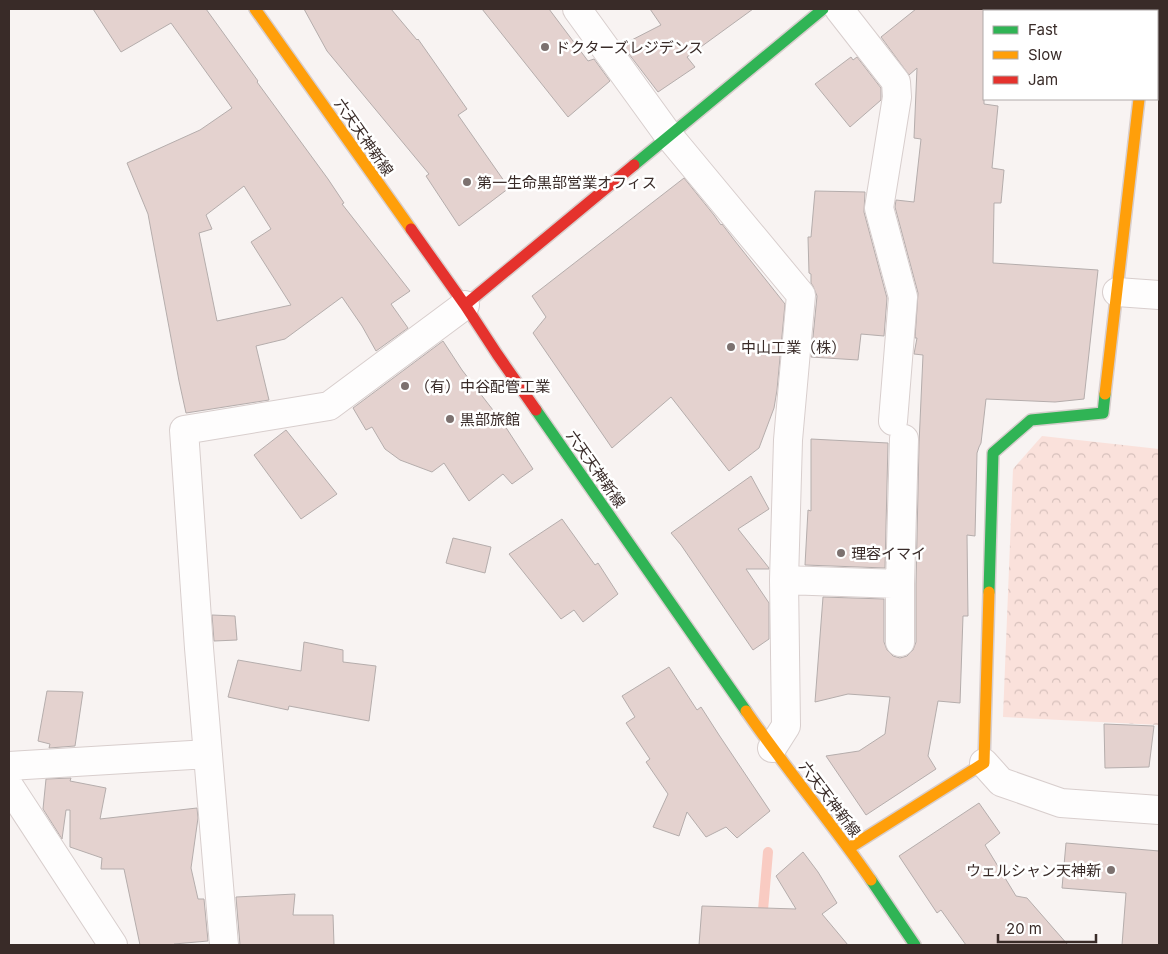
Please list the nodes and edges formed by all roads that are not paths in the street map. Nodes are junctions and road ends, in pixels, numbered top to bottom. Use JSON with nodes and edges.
{"nodes":[{"id":1,"x":255,"y":9,"type":"edge"},
{"id":2,"x":578,"y":9,"type":"edge"},
{"id":3,"x":824,"y":9,"type":"edge"},
{"id":4,"x":839,"y":9,"type":"edge"},
{"id":5,"x":1139,"y":100,"type":"edge"},
{"id":6,"x":669,"y":136,"type":"junction"},
{"id":7,"x":1117,"y":292,"type":"junction"},
{"id":8,"x":1159,"y":295,"type":"edge"},
{"id":9,"x":465,"y":305,"type":"junction"},
{"id":10,"x":784,"y":580,"type":"junction"},
{"id":11,"x":900,"y":584,"type":"junction"},
{"id":12,"x":900,"y":642,"type":"dead end"},
{"id":13,"x":772,"y":748,"type":"junction"},
{"id":14,"x":208,"y":754,"type":"junction"},
{"id":15,"x":984,"y":763,"type":"junction"},
{"id":16,"x":9,"y":766,"type":"edge"},
{"id":17,"x":9,"y":786,"type":"edge"},
{"id":18,"x":1159,"y":810,"type":"edge"},
{"id":19,"x":848,"y":848,"type":"junction"},
{"id":20,"x":113,"y":945,"type":"edge"},
{"id":21,"x":224,"y":945,"type":"edge"},
{"id":22,"x":915,"y":945,"type":"edge"}],
"edges":[{"from":1,"to":9,"type":"street","name":"六天天神新線"},
{"from":2,"to":6,"type":"street"},
{"from":3,"to":6,"type":"street"},
{"from":4,"to":11,"type":"street"},
{"from":5,"to":7,"type":"street"},
{"from":6,"to":9,"type":"street"},
{"from":6,"to":10,"type":"street"},
{"from":7,"to":8,"type":"street"},
{"from":7,"to":15,"type":"street"},
{"from":9,"to":13,"type":"street","name":"六天天神新線"},
{"from":9,"to":14,"type":"street"},
{"from":10,"to":11,"type":"street"},
{"from":10,"to":13,"type":"street"},
{"from":11,"to":12,"type":"street"},
{"from":13,"to":19,"type":"street","name":"六天天神新線"},
{"from":14,"to":16,"type":"street"},
{"from":14,"to":21,"type":"street"},
{"from":15,"to":18,"type":"street"},
{"from":15,"to":19,"type":"street"},
{"from":17,"to":20,"type":"street"},
{"from":19,"to":22,"type":"street","name":"六天天神新線"}]}
